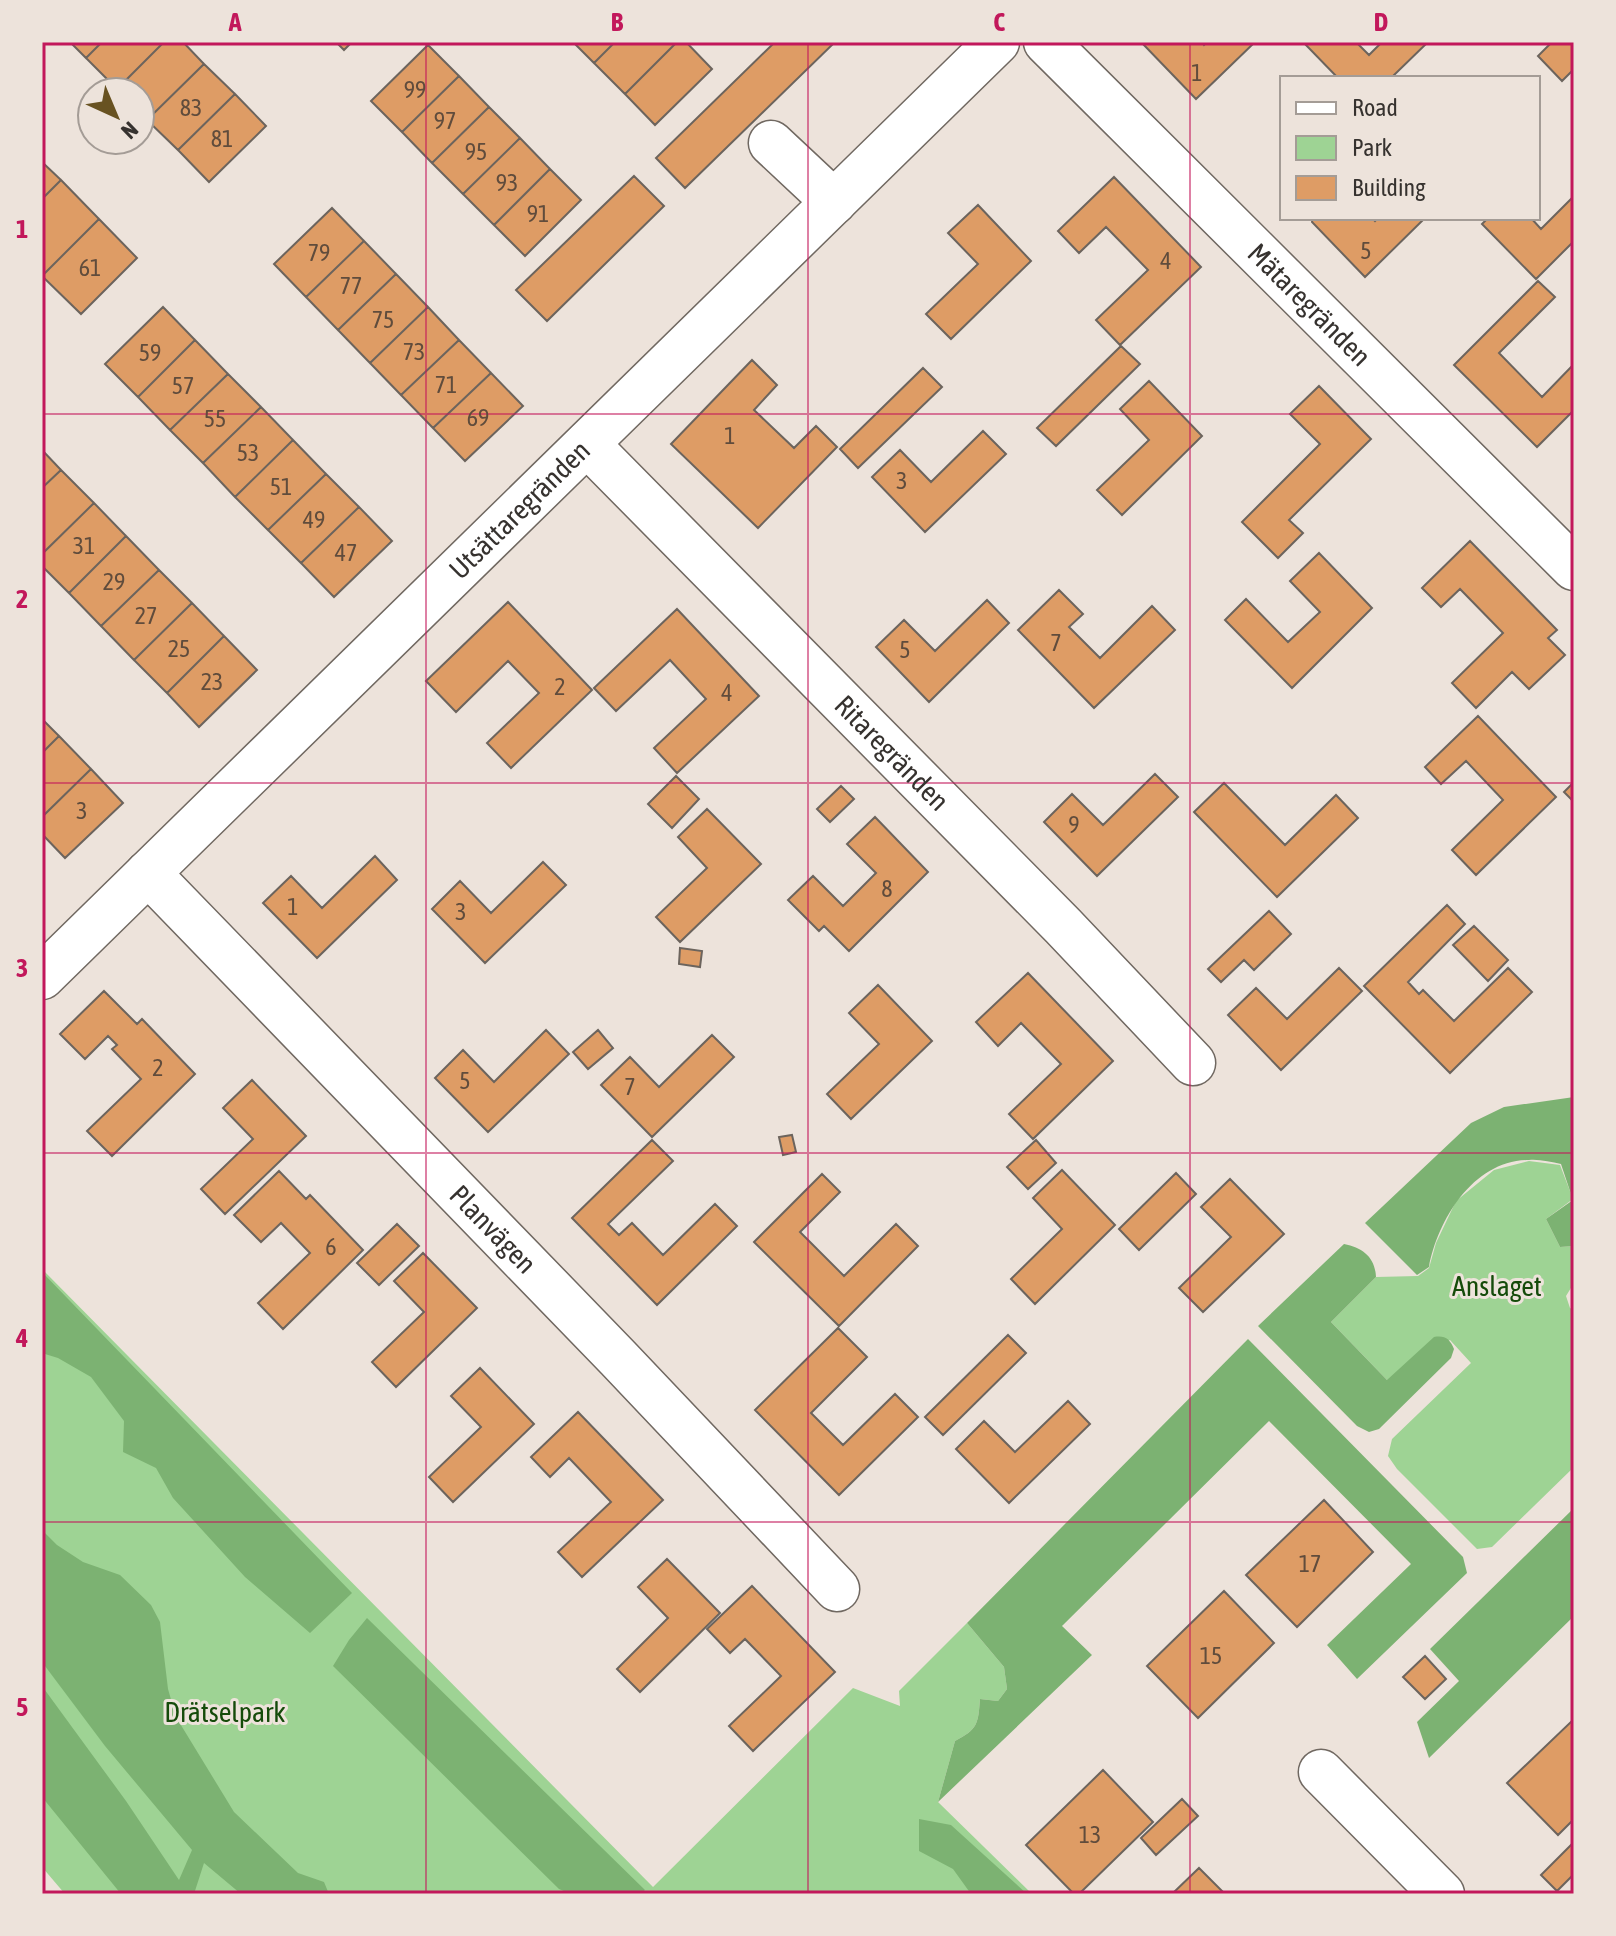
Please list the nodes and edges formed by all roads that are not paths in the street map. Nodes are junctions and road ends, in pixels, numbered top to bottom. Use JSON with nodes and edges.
{"nodes":[{"id":1,"x":997,"y":42,"type":"edge"},
{"id":2,"x":1046,"y":42,"type":"edge"},
{"id":3,"x":771,"y":143,"type":"dead end"},
{"id":4,"x":834,"y":202,"type":"junction"},
{"id":5,"x":587,"y":444,"type":"junction"},
{"id":6,"x":1574,"y":568,"type":"edge"},
{"id":7,"x":148,"y":873,"type":"junction"},
{"id":8,"x":42,"y":977,"type":"edge"},
{"id":9,"x":1193,"y":1063,"type":"dead end"},
{"id":10,"x":837,"y":1589,"type":"dead end"},
{"id":11,"x":1321,"y":1772,"type":"dead end"},
{"id":12,"x":1442,"y":1894,"type":"edge"}],
"edges":[{"from":1,"to":4,"type":"street","name":"Utsättaregränden"},
{"from":2,"to":6,"type":"street","name":"Mätaregränden"},
{"from":3,"to":4,"type":"street"},
{"from":4,"to":5,"type":"street","name":"Utsättaregränden"},
{"from":5,"to":7,"type":"street","name":"Utsättaregränden"},
{"from":5,"to":9,"type":"street","name":"Ritaregränden"},
{"from":7,"to":8,"type":"street","name":"Utsättaregränden"},
{"from":7,"to":10,"type":"street","name":"Planvägen"},
{"from":11,"to":12,"type":"street"}]}
